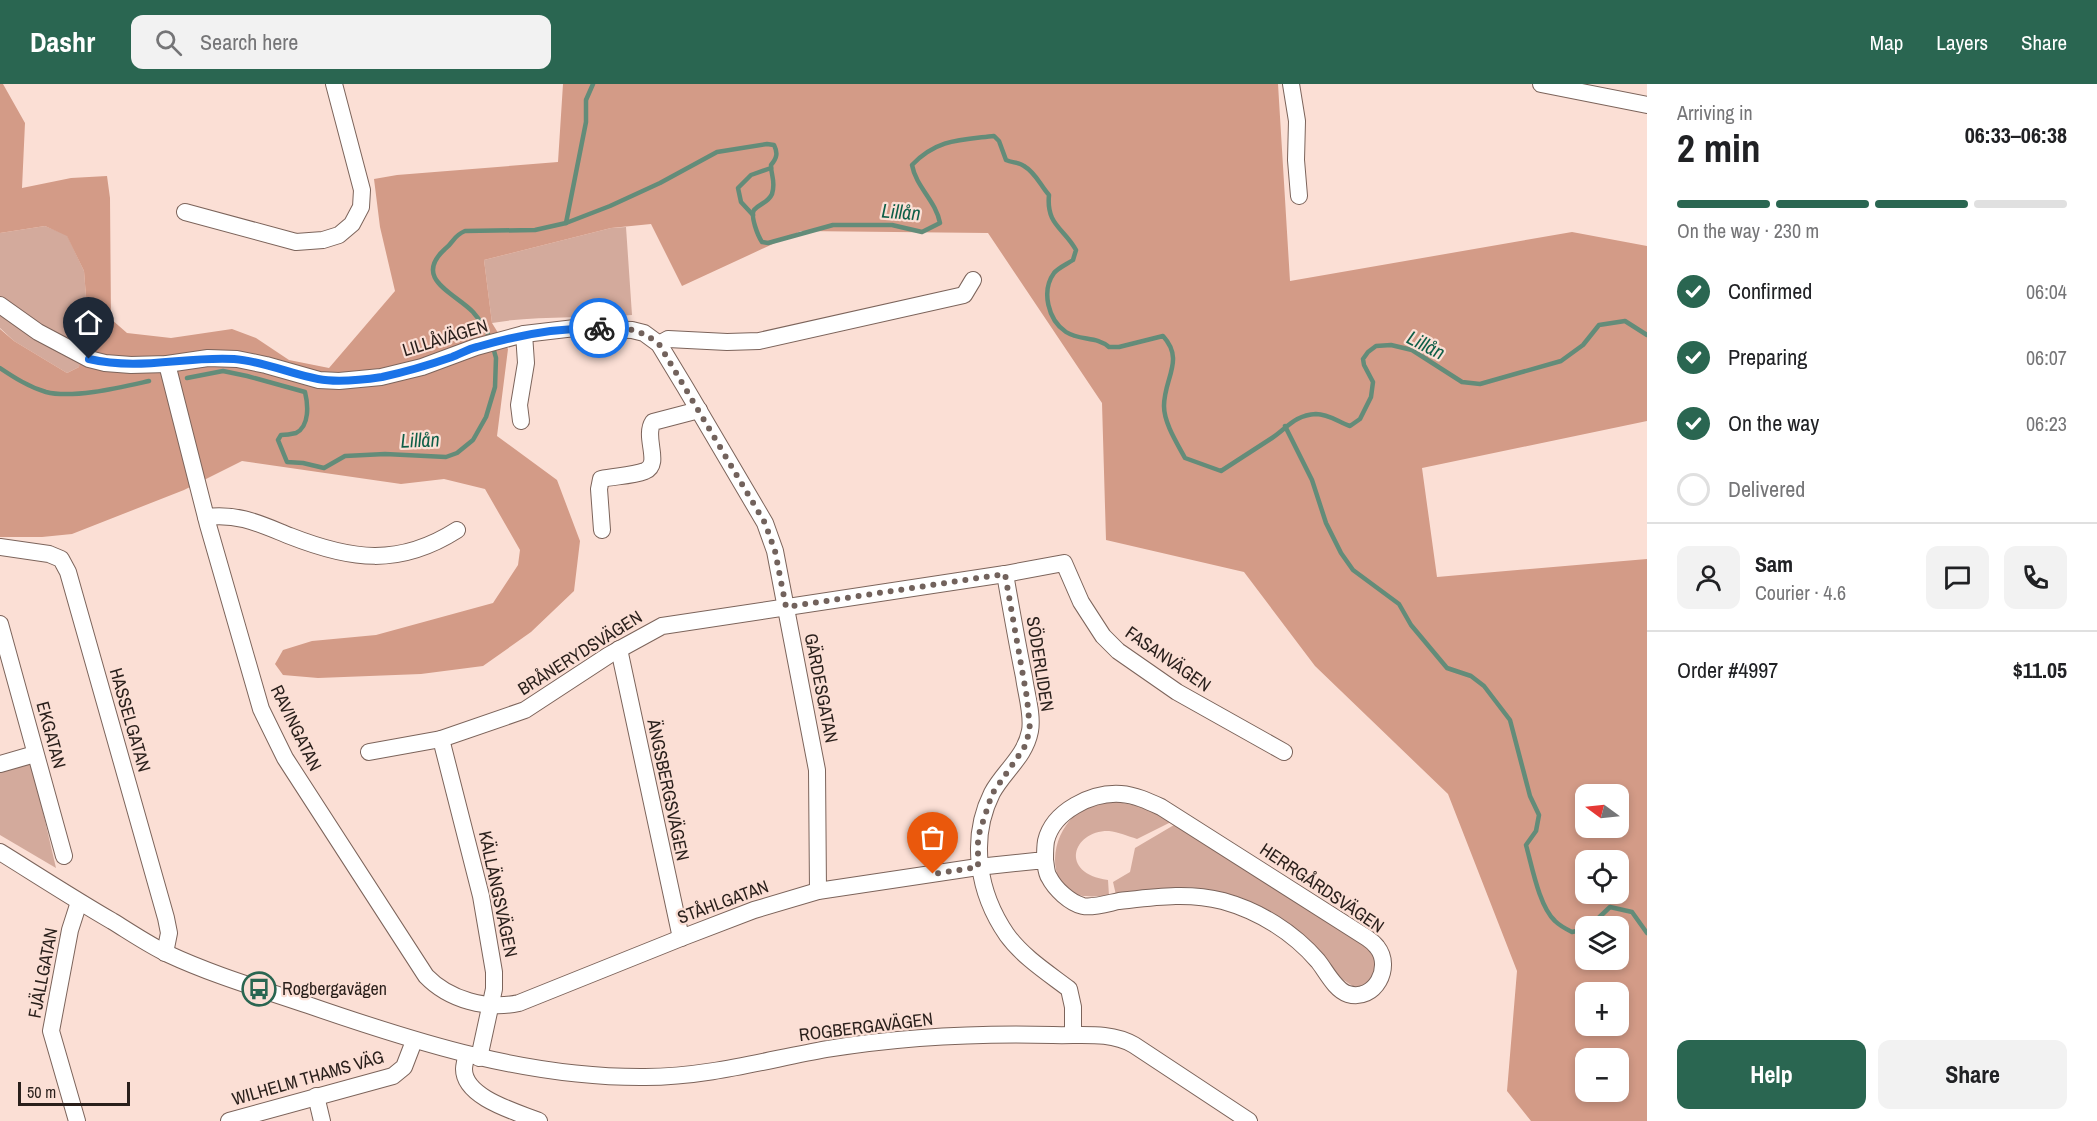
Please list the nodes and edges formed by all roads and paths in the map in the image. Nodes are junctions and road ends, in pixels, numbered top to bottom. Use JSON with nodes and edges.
{"nodes":[{"id":1,"x":333,"y":84,"type":"edge"},
{"id":2,"x":1292,"y":84,"type":"edge"},
{"id":3,"x":1541,"y":84,"type":"edge"},
{"id":4,"x":1647,"y":105,"type":"edge"},
{"id":5,"x":1299,"y":196,"type":"dead end"},
{"id":6,"x":185,"y":212,"type":"dead end"},
{"id":7,"x":973,"y":280,"type":"dead end"},
{"id":8,"x":0,"y":305,"type":"edge"},
{"id":9,"x":519,"y":336,"type":"junction"},
{"id":10,"x":659,"y":344,"type":"junction"},
{"id":11,"x":167,"y":364,"type":"junction"},
{"id":12,"x":699,"y":410,"type":"junction"},
{"id":13,"x":521,"y":421,"type":"dead end"},
{"id":14,"x":206,"y":517,"type":"junction"},
{"id":15,"x":457,"y":530,"type":"dead end"},
{"id":16,"x":602,"y":530,"type":"dead end"},
{"id":17,"x":0,"y":547,"type":"edge"},
{"id":18,"x":1064,"y":563,"type":"joint"},
{"id":19,"x":1005,"y":574,"type":"junction"},
{"id":20,"x":786,"y":607,"type":"junction"},
{"id":21,"x":0,"y":624,"type":"edge"},
{"id":22,"x":619,"y":649,"type":"junction"},
{"id":23,"x":441,"y":739,"type":"junction"},
{"id":24,"x":369,"y":752,"type":"dead end"},
{"id":25,"x":1284,"y":752,"type":"dead end"},
{"id":26,"x":35,"y":754,"type":"junction"},
{"id":27,"x":0,"y":764,"type":"edge"},
{"id":28,"x":0,"y":852,"type":"edge"},
{"id":29,"x":64,"y":856,"type":"dead end"},
{"id":30,"x":1045,"y":860,"type":"junction"},
{"id":31,"x":978,"y":867,"type":"junction"},
{"id":32,"x":818,"y":891,"type":"junction"},
{"id":33,"x":80,"y":902,"type":"junction"},
{"id":34,"x":681,"y":938,"type":"junction"},
{"id":35,"x":165,"y":953,"type":"junction"},
{"id":36,"x":490,"y":1006,"type":"junction"},
{"id":37,"x":1073,"y":1035,"type":"junction"},
{"id":38,"x":414,"y":1041,"type":"junction"},
{"id":39,"x":473,"y":1057,"type":"junction"},
{"id":40,"x":316,"y":1096,"type":"junction"},
{"id":41,"x":77,"y":1121,"type":"edge"},
{"id":42,"x":229,"y":1121,"type":"edge"},
{"id":43,"x":322,"y":1121,"type":"edge"},
{"id":44,"x":539,"y":1121,"type":"edge"},
{"id":45,"x":1249,"y":1121,"type":"edge"}],
"edges":[{"from":1,"to":6,"type":"street"},
{"from":2,"to":5,"type":"street"},
{"from":3,"to":4,"type":"street"},
{"from":7,"to":10,"type":"street"},
{"from":8,"to":11,"type":"street","name":"LILLÅVÄGEN"},
{"from":9,"to":10,"type":"street","name":"LILLÅVÄGEN"},
{"from":9,"to":11,"type":"street","name":"LILLÅVÄGEN"},
{"from":9,"to":13,"type":"street"},
{"from":10,"to":12,"type":"street","name":"GÄRDESGATAN"},
{"from":11,"to":14,"type":"street","name":"RAVINGATAN"},
{"from":12,"to":16,"type":"street"},
{"from":12,"to":20,"type":"street","name":"GÄRDESGATAN"},
{"from":14,"to":15,"type":"street"},
{"from":14,"to":36,"type":"street","name":"RAVINGATAN"},
{"from":17,"to":35,"type":"street","name":"HASSELGATAN"},
{"from":18,"to":19,"type":"street","name":"BRÅNERYDSVÄGEN"},
{"from":18,"to":25,"type":"street","name":"FASANVÄGEN"},
{"from":19,"to":20,"type":"street","name":"BRÅNERYDSVÄGEN"},
{"from":19,"to":31,"type":"street","name":"SÖDERLIDEN"},
{"from":20,"to":22,"type":"street","name":"BRÅNERYDSVÄGEN"},
{"from":20,"to":32,"type":"street","name":"GÄRDESGATAN"},
{"from":21,"to":26,"type":"street","name":"EKGATAN"},
{"from":22,"to":23,"type":"street","name":"BRÅNERYDSVÄGEN"},
{"from":22,"to":34,"type":"street","name":"ÄNGSBERGSVÄGEN"},
{"from":23,"to":24,"type":"street","name":"BRÅNERYDSVÄGEN"},
{"from":23,"to":36,"type":"street","name":"KÄLLÄNGSVÄGEN"},
{"from":26,"to":27,"type":"street"},
{"from":26,"to":29,"type":"street","name":"EKGATAN"},
{"from":28,"to":33,"type":"street","name":"ROGBERGAVÄGEN"},
{"from":30,"to":30,"type":"street","name":"HERRGÅRDSVÄGEN"},
{"from":30,"to":31,"type":"street"},
{"from":31,"to":32,"type":"street","name":"STÅHLGATAN"},
{"from":31,"to":37,"type":"street","name":"SÖDERLIDEN"},
{"from":32,"to":34,"type":"street","name":"STÅHLGATAN"},
{"from":33,"to":35,"type":"street","name":"ROGBERGAVÄGEN"},
{"from":33,"to":41,"type":"street","name":"FJÄLLGATAN"},
{"from":34,"to":36,"type":"street","name":"STÅHLGATAN"},
{"from":35,"to":38,"type":"street","name":"ROGBERGAVÄGEN"},
{"from":36,"to":39,"type":"street","name":"KÄLLÄNGSVÄGEN"},
{"from":37,"to":39,"type":"street","name":"ROGBERGAVÄGEN"},
{"from":37,"to":45,"type":"street","name":"ROGBERGAVÄGEN"},
{"from":38,"to":39,"type":"street","name":"ROGBERGAVÄGEN"},
{"from":38,"to":40,"type":"street","name":"WILHELM THAMS VÄG"},
{"from":39,"to":44,"type":"street"},
{"from":40,"to":42,"type":"street","name":"WILHELM THAMS VÄG"},
{"from":40,"to":43,"type":"street"}]}
